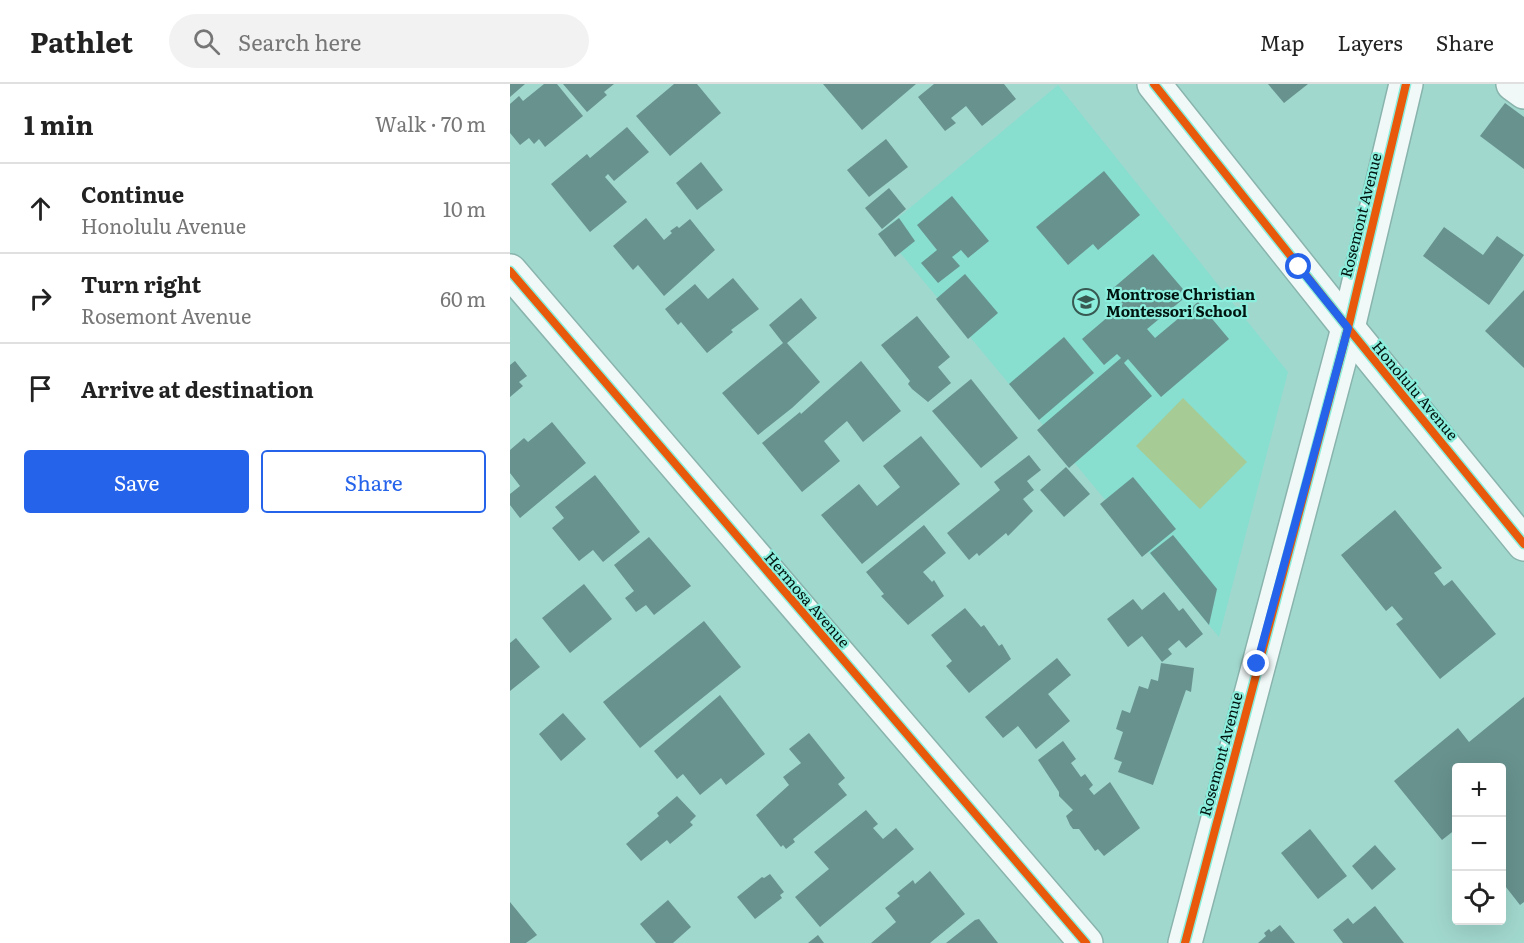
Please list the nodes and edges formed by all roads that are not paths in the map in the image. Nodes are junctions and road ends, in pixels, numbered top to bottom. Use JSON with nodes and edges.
{"nodes":[{"id":1,"x":1154,"y":84,"type":"edge"},
{"id":2,"x":1406,"y":84,"type":"edge"},
{"id":3,"x":1513,"y":84,"type":"edge"},
{"id":4,"x":1524,"y":92,"type":"edge"},
{"id":5,"x":510,"y":271,"type":"edge"},
{"id":6,"x":1348,"y":328,"type":"junction"},
{"id":7,"x":1524,"y":544,"type":"edge"},
{"id":8,"x":1086,"y":943,"type":"edge"},
{"id":9,"x":1185,"y":943,"type":"edge"}],
"edges":[{"from":1,"to":6,"type":"street","name":"Honolulu Avenue"},
{"from":2,"to":6,"type":"street","name":"Rosemont Avenue"},
{"from":3,"to":4,"type":"street"},
{"from":5,"to":8,"type":"street","name":"Hermosa Avenue"},
{"from":6,"to":7,"type":"street","name":"Honolulu Avenue"},
{"from":6,"to":9,"type":"street","name":"Rosemont Avenue"}]}
